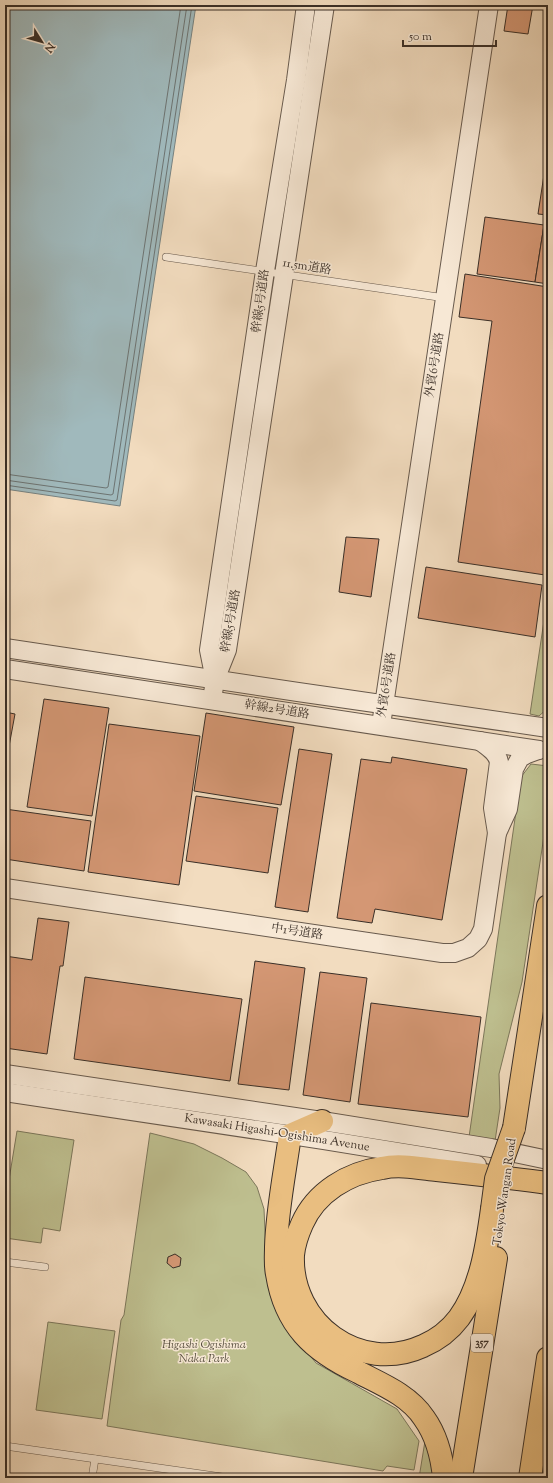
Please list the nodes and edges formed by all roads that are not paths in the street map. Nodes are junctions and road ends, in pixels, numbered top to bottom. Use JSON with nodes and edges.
{"nodes":[{"id":1,"x":306,"y":5,"type":"edge"},
{"id":2,"x":325,"y":5,"type":"edge"},
{"id":3,"x":489,"y":5,"type":"edge"},
{"id":4,"x":166,"y":257,"type":"dead end"},
{"id":5,"x":265,"y":271,"type":"junction"},
{"id":6,"x":285,"y":275,"type":"junction"},
{"id":7,"x":445,"y":298,"type":"junction"},
{"id":8,"x":5,"y":648,"type":"edge"},
{"id":9,"x":5,"y":669,"type":"edge"},
{"id":10,"x":215,"y":680,"type":"junction"},
{"id":11,"x":212,"y":700,"type":"junction"},
{"id":12,"x":384,"y":705,"type":"junction"},
{"id":13,"x":381,"y":725,"type":"junction"},
{"id":14,"x":548,"y":728,"type":"edge"},
{"id":15,"x":480,"y":741,"type":"junction"},
{"id":16,"x":543,"y":751,"type":"edge"},
{"id":17,"x":497,"y":833,"type":"junction"},
{"id":18,"x":5,"y":888,"type":"edge"},
{"id":19,"x":548,"y":906,"type":"edge"},
{"id":20,"x":5,"y":1074,"type":"edge"},
{"id":21,"x":5,"y":1092,"type":"edge"},
{"id":22,"x":322,"y":1121,"type":"junction"},
{"id":23,"x":290,"y":1136,"type":"junction"},
{"id":24,"x":548,"y":1160,"type":"edge"},
{"id":25,"x":548,"y":1182,"type":"edge"},
{"id":26,"x":498,"y":1208,"type":"junction"},
{"id":27,"x":5,"y":1262,"type":"edge"},
{"id":28,"x":45,"y":1267,"type":"dead end"},
{"id":29,"x":548,"y":1358,"type":"edge"},
{"id":30,"x":5,"y":1446,"type":"edge"},
{"id":31,"x":95,"y":1459,"type":"junction"},
{"id":32,"x":92,"y":1478,"type":"edge"},
{"id":33,"x":229,"y":1478,"type":"edge"},
{"id":34,"x":444,"y":1478,"type":"edge"},
{"id":35,"x":462,"y":1478,"type":"edge"},
{"id":36,"x":530,"y":1478,"type":"edge"}],
"edges":[{"from":1,"to":5,"type":"street","name":"幹線5号道路"},
{"from":2,"to":6,"type":"street","name":"幹線5号道路"},
{"from":3,"to":7,"type":"street","name":"外貿6号道路"},
{"from":4,"to":5,"type":"lane","name":"11.5m道路"},
{"from":5,"to":6,"type":"lane","name":"11.5m道路"},
{"from":5,"to":10,"type":"street","name":"幹線5号道路"},
{"from":6,"to":7,"type":"lane","name":"11.5m道路"},
{"from":6,"to":10,"type":"street","name":"幹線5号道路"},
{"from":7,"to":12,"type":"street","name":"外貿6号道路"},
{"from":8,"to":10,"type":"street","name":"幹線2号道路"},
{"from":9,"to":11,"type":"street","name":"幹線2号道路"},
{"from":10,"to":11,"type":"street"},
{"from":10,"to":12,"type":"street","name":"幹線2号道路"},
{"from":11,"to":13,"type":"street","name":"幹線2号道路"},
{"from":12,"to":13,"type":"street","name":"外貿6号道路"},
{"from":12,"to":14,"type":"street","name":"幹線2号道路"},
{"from":13,"to":15,"type":"street","name":"幹線2号道路"},
{"from":15,"to":16,"type":"street","name":"幹線2号道路"},
{"from":15,"to":17,"type":"street","name":"中1号道路"},
{"from":16,"to":17,"type":"street","name":"中1号道路"},
{"from":17,"to":18,"type":"street","name":"中1号道路"},
{"from":19,"to":26,"type":"highway","name":"Tokyo Wangan Road","number":"357","bridge":true},
{"from":20,"to":22,"type":"street","name":"Kawasaki Higashi-Ogishima Avenue"},
{"from":21,"to":23,"type":"street","name":"Kawasaki Higashi-Ogishima Avenue"},
{"from":22,"to":23,"type":"highway"},
{"from":22,"to":24,"type":"street","name":"Kawasaki Higashi-Ogishima Avenue"},
{"from":23,"to":25,"type":"street","name":"Kawasaki Higashi-Ogishima Avenue"},
{"from":23,"to":34,"type":"highway"},
{"from":25,"to":26,"type":"highway"},
{"from":26,"to":35,"type":"highway","name":"Tokyo Wangan Road","number":"357"},
{"from":27,"to":28,"type":"lane"},
{"from":29,"to":36,"type":"highway"},
{"from":30,"to":31,"type":"lane"},
{"from":31,"to":32,"type":"lane"},
{"from":31,"to":33,"type":"lane"}]}
